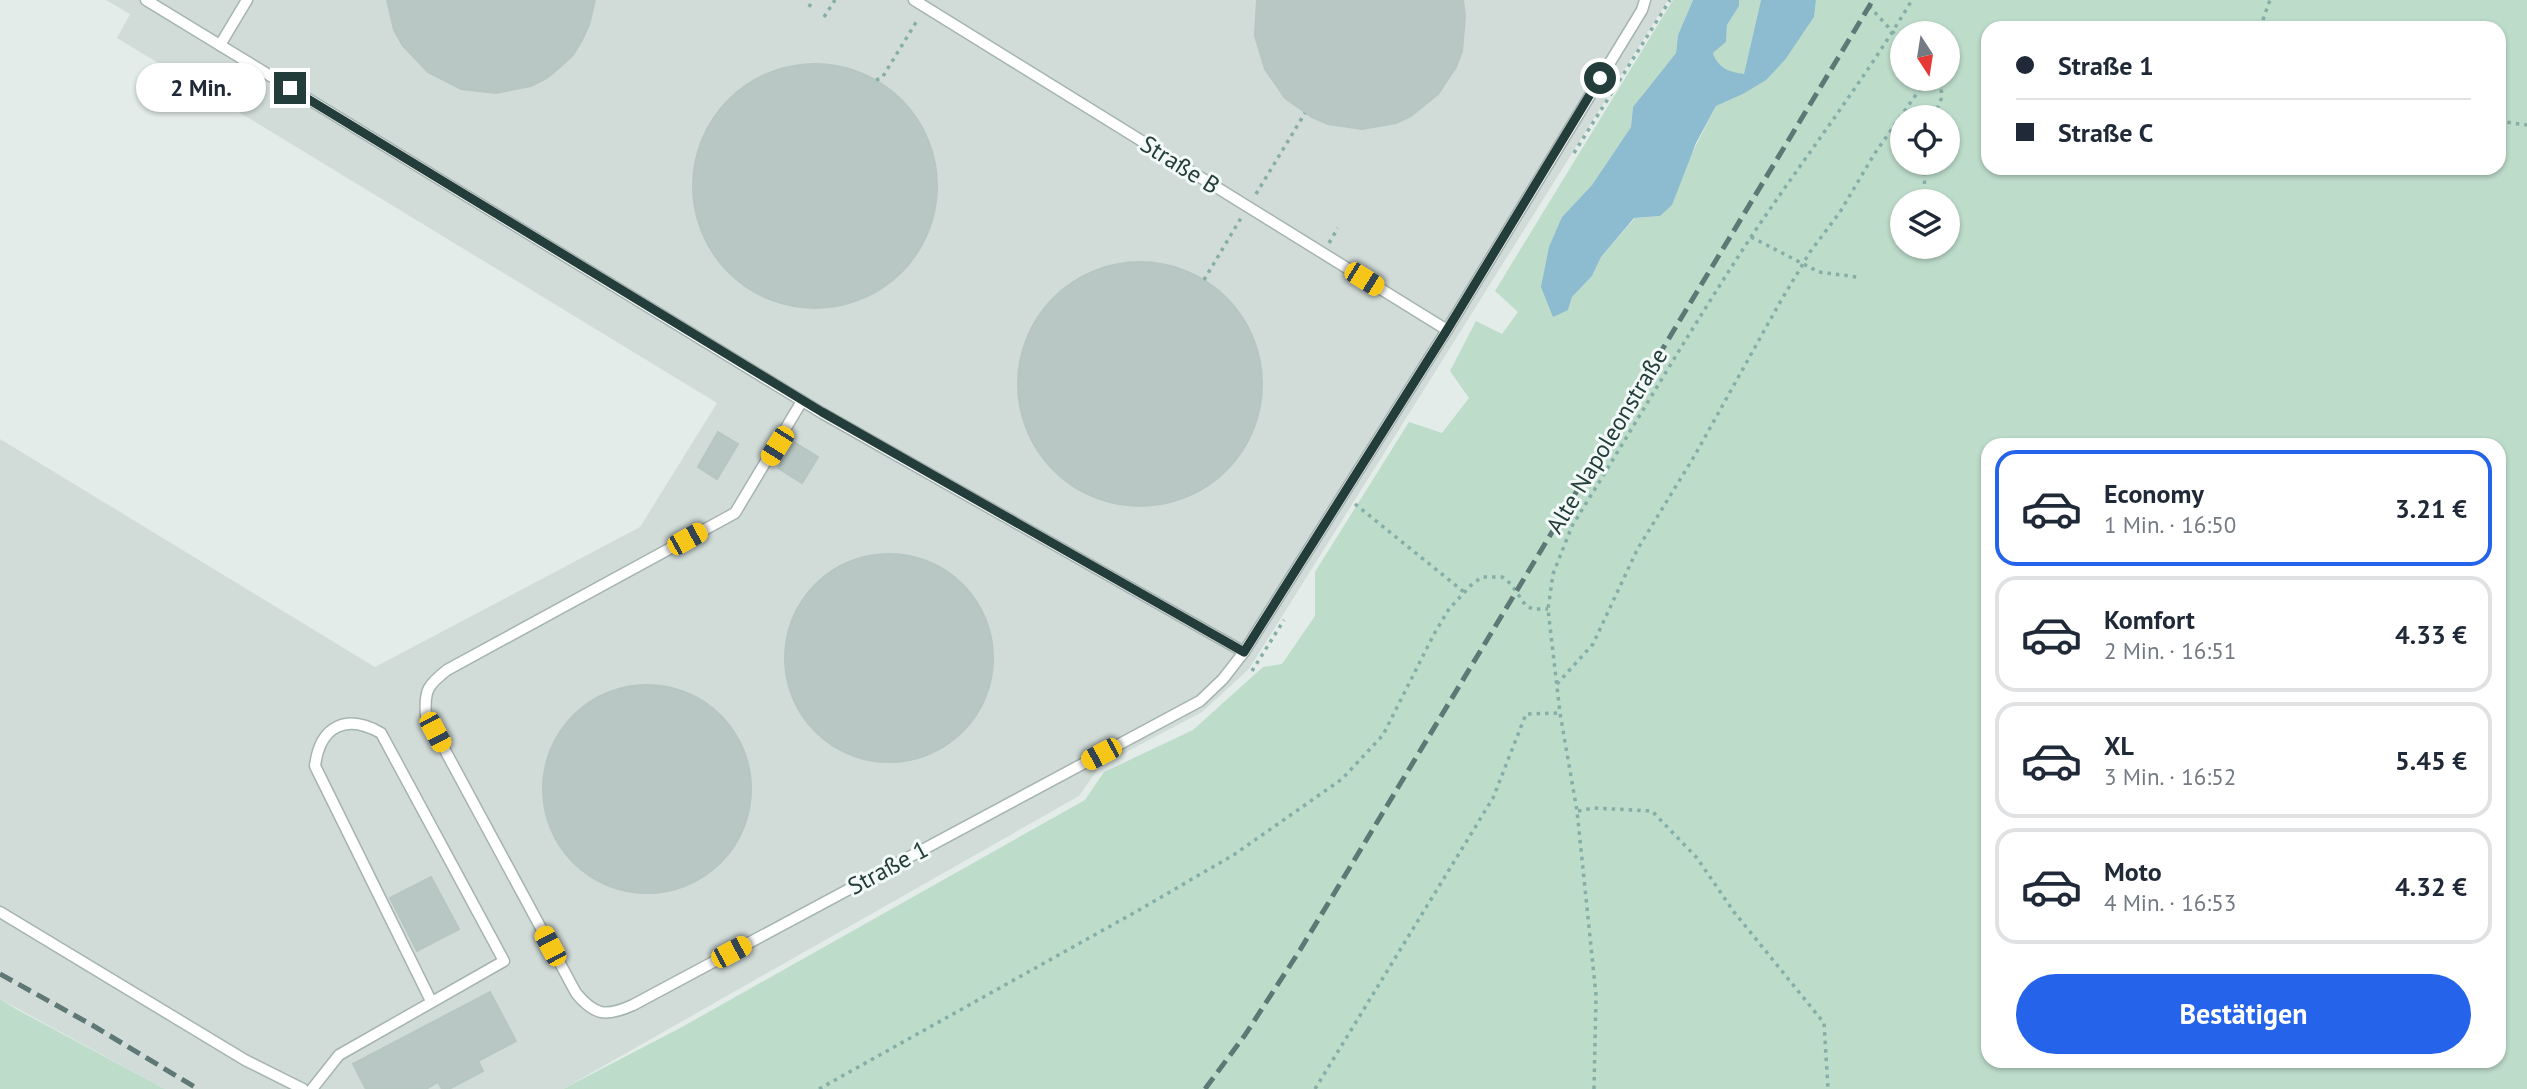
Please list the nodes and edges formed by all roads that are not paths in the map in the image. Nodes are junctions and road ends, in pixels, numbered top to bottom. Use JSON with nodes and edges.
{"nodes":[{"id":1,"x":146,"y":0,"type":"edge"},
{"id":2,"x":247,"y":0,"type":"edge"},
{"id":3,"x":914,"y":0,"type":"edge"},
{"id":4,"x":1645,"y":0,"type":"edge"},
{"id":5,"x":220,"y":45,"type":"junction"},
{"id":6,"x":1447,"y":330,"type":"junction"},
{"id":7,"x":802,"y":401,"type":"junction"},
{"id":8,"x":1244,"y":652,"type":"junction"},
{"id":9,"x":0,"y":912,"type":"edge"},
{"id":10,"x":431,"y":1001,"type":"junction"},
{"id":11,"x":303,"y":1089,"type":"edge"},
{"id":12,"x":312,"y":1089,"type":"edge"}],
"edges":[{"from":1,"to":5,"type":"lane"},
{"from":2,"to":5,"type":"lane"},
{"from":3,"to":6,"type":"lane","name":"Straße B"},
{"from":4,"to":6,"type":"lane","name":"Straße 1"},
{"from":5,"to":7,"type":"lane"},
{"from":6,"to":8,"type":"lane","name":"Straße 1"},
{"from":7,"to":8,"type":"lane"},
{"from":7,"to":8,"type":"lane","name":"Straße 1"},
{"from":9,"to":11,"type":"lane"},
{"from":10,"to":10,"type":"lane"},
{"from":10,"to":12,"type":"lane"}]}
